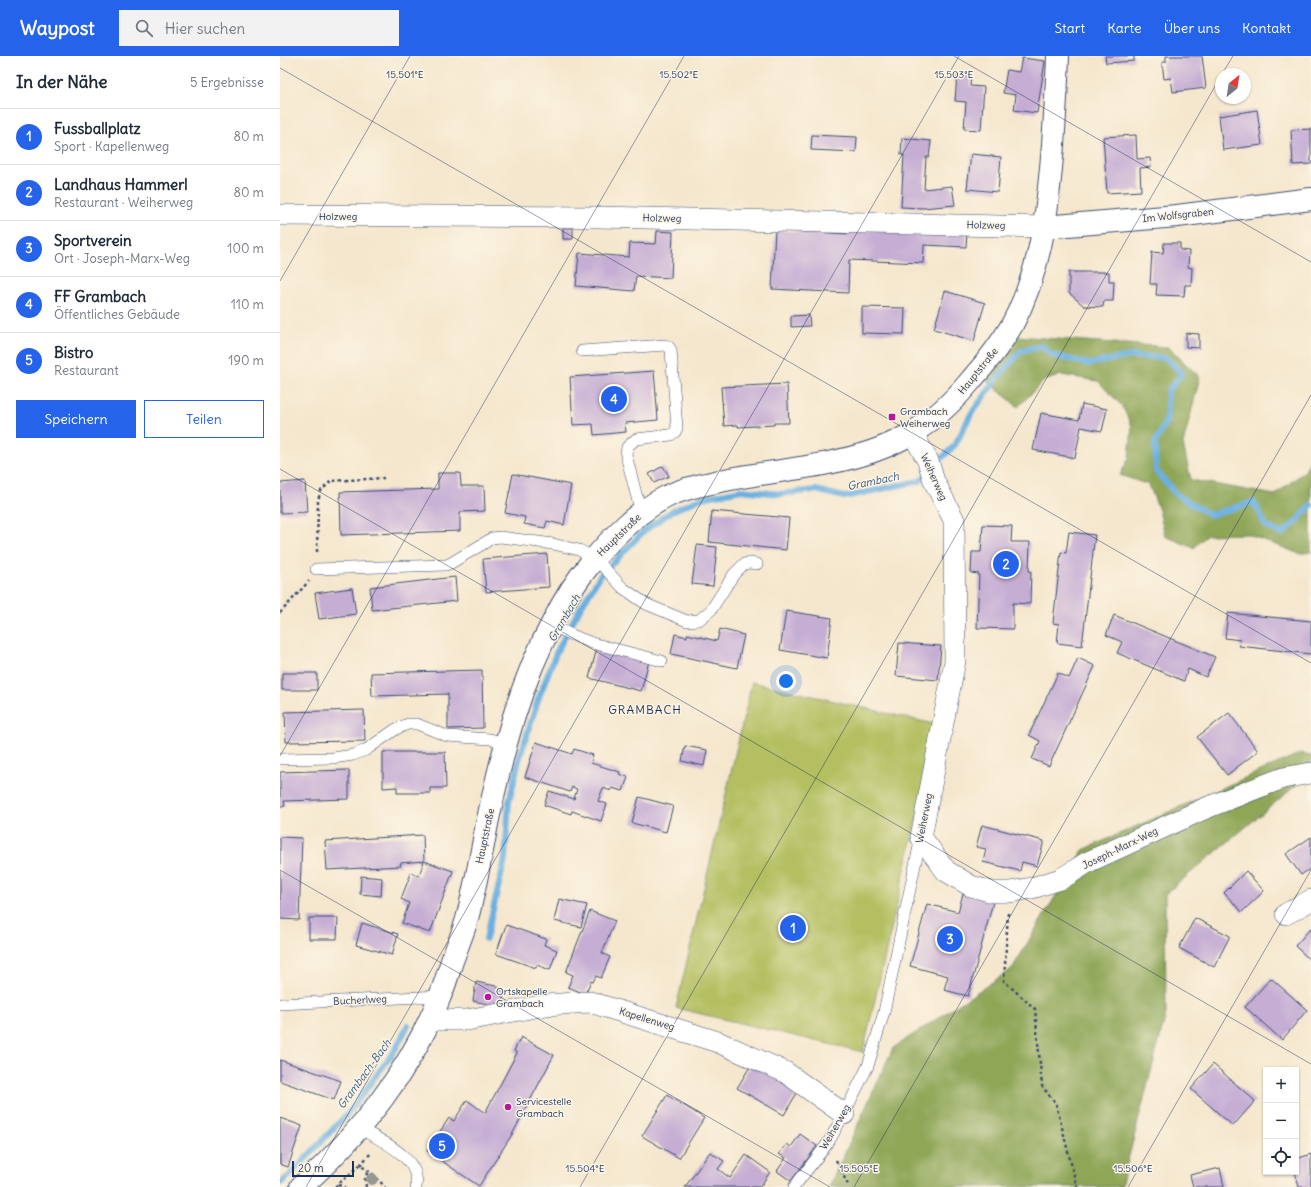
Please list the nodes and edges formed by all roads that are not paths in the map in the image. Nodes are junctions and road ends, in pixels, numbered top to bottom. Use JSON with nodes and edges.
{"nodes":[{"id":1,"x":1058,"y":56,"type":"edge"},
{"id":2,"x":1311,"y":199,"type":"edge"},
{"id":3,"x":280,"y":215,"type":"edge"},
{"id":4,"x":1044,"y":227,"type":"junction"},
{"id":5,"x":582,"y":351,"type":"dead end"},
{"id":6,"x":913,"y":434,"type":"junction"},
{"id":7,"x":641,"y":513,"type":"junction"},
{"id":8,"x":599,"y":561,"type":"junction"},
{"id":9,"x":758,"y":564,"type":"dead end"},
{"id":10,"x":316,"y":569,"type":"road end"},
{"id":11,"x":556,"y":628,"type":"junction"},
{"id":12,"x":662,"y":661,"type":"dead end"},
{"id":13,"x":506,"y":743,"type":"junction"},
{"id":14,"x":280,"y":759,"type":"edge"},
{"id":15,"x":1311,"y":773,"type":"edge"},
{"id":16,"x":921,"y":837,"type":"junction"},
{"id":17,"x":1311,"y":900,"type":"edge"},
{"id":18,"x":1286,"y":914,"type":"dead end"},
{"id":19,"x":440,"y":996,"type":"junction"},
{"id":20,"x":280,"y":1004,"type":"edge"},
{"id":21,"x":430,"y":1020,"type":"junction"},
{"id":22,"x":844,"y":1114,"type":"junction"},
{"id":23,"x":359,"y":1128,"type":"junction"},
{"id":24,"x":301,"y":1187,"type":"edge"},
{"id":25,"x":416,"y":1187,"type":"edge"},
{"id":26,"x":794,"y":1187,"type":"edge"}],
"edges":[{"from":1,"to":4,"type":"main road","name":"Hauptstraße"},
{"from":2,"to":4,"type":"main road","name":"Im Wolfsgraben"},
{"from":3,"to":4,"type":"street","name":"Holzweg"},
{"from":4,"to":6,"type":"main road","name":"Hauptstraße"},
{"from":5,"to":7,"type":"lane"},
{"from":6,"to":7,"type":"main road","name":"Hauptstraße"},
{"from":6,"to":16,"type":"street","name":"Weiherweg"},
{"from":7,"to":8,"type":"main road","name":"Hauptstraße"},
{"from":8,"to":9,"type":"lane"},
{"from":8,"to":10,"type":"lane"},
{"from":8,"to":11,"type":"main road","name":"Hauptstraße"},
{"from":11,"to":12,"type":"lane"},
{"from":11,"to":13,"type":"main road","name":"Hauptstraße"},
{"from":13,"to":14,"type":"lane"},
{"from":13,"to":19,"type":"main road","name":"Hauptstraße"},
{"from":15,"to":16,"type":"street","name":"Joseph-Marx-Weg"},
{"from":16,"to":22,"type":"lane","name":"Weiherweg"},
{"from":17,"to":18,"type":"street"},
{"from":19,"to":20,"type":"lane","name":"Bucherlweg"},
{"from":19,"to":21,"type":"main road","name":"Hauptstraße"},
{"from":21,"to":22,"type":"street","name":"Kapellenweg"},
{"from":21,"to":23,"type":"main road","name":"Hauptstraße"},
{"from":22,"to":26,"type":"lane","name":"Weiherweg"},
{"from":23,"to":24,"type":"main road","name":"Hauptstraße"},
{"from":23,"to":25,"type":"lane"}]}
